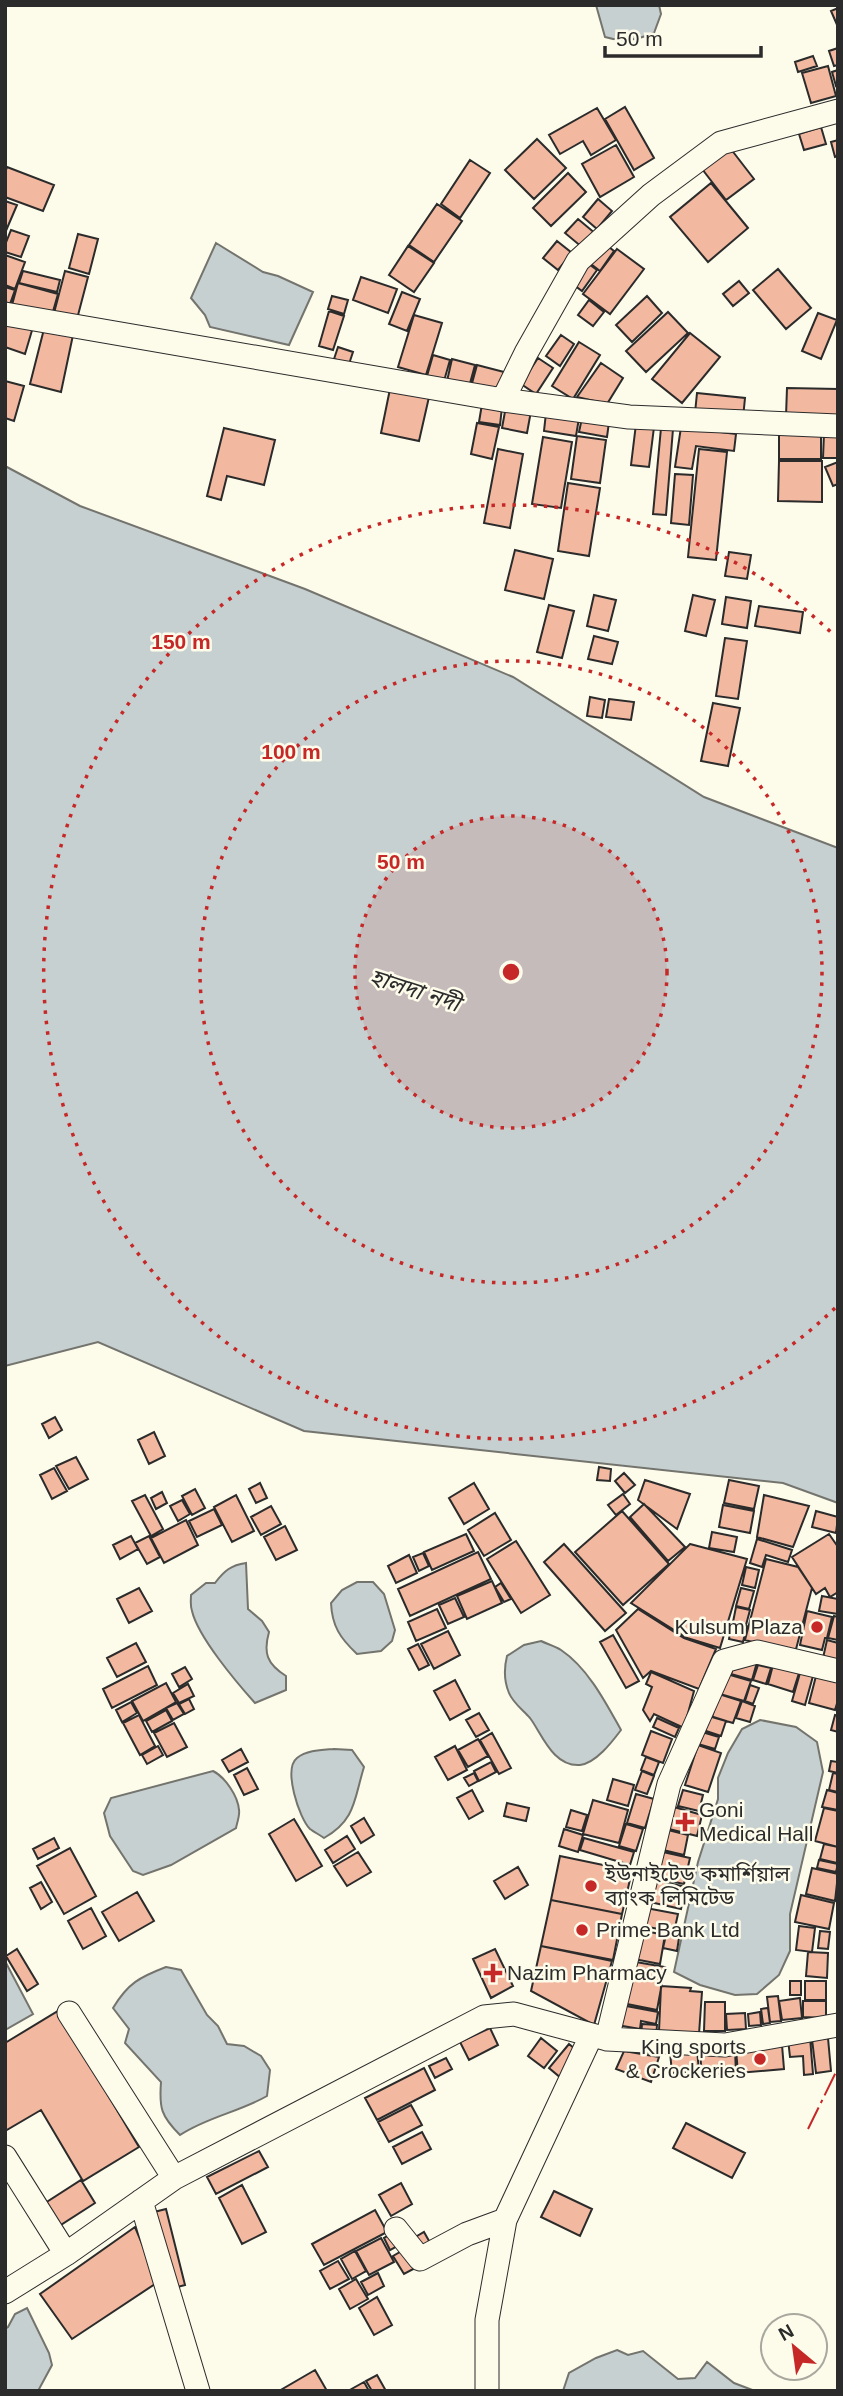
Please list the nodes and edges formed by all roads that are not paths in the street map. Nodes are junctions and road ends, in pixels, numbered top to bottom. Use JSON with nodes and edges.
{"nodes":[{"id":1,"x":838,"y":111,"type":"edge"},
{"id":2,"x":5,"y":314,"type":"edge"},
{"id":3,"x":503,"y":400,"type":"junction"},
{"id":4,"x":838,"y":426,"type":"edge"},
{"id":5,"x":838,"y":1671,"type":"edge"},
{"id":6,"x":69,"y":2013,"type":"dead end"},
{"id":7,"x":838,"y":2025,"type":"edge"},
{"id":8,"x":599,"y":2038,"type":"junction"},
{"id":9,"x":5,"y":2157,"type":"edge"},
{"id":10,"x":174,"y":2178,"type":"junction"},
{"id":11,"x":141,"y":2202,"type":"junction"},
{"id":12,"x":505,"y":2221,"type":"junction"},
{"id":13,"x":396,"y":2229,"type":"dead end"},
{"id":14,"x":66,"y":2254,"type":"junction"},
{"id":15,"x":5,"y":2292,"type":"edge"},
{"id":16,"x":198,"y":2391,"type":"edge"},
{"id":17,"x":487,"y":2391,"type":"edge"}],
"edges":[{"from":1,"to":3,"type":"street"},
{"from":2,"to":3,"type":"street"},
{"from":3,"to":4,"type":"street"},
{"from":5,"to":8,"type":"street"},
{"from":6,"to":10,"type":"street"},
{"from":7,"to":8,"type":"street"},
{"from":8,"to":10,"type":"street"},
{"from":8,"to":12,"type":"street"},
{"from":9,"to":14,"type":"street"},
{"from":10,"to":11,"type":"street"},
{"from":11,"to":14,"type":"street"},
{"from":11,"to":16,"type":"street"},
{"from":12,"to":13,"type":"street"},
{"from":12,"to":17,"type":"street"},
{"from":14,"to":15,"type":"street"}]}
